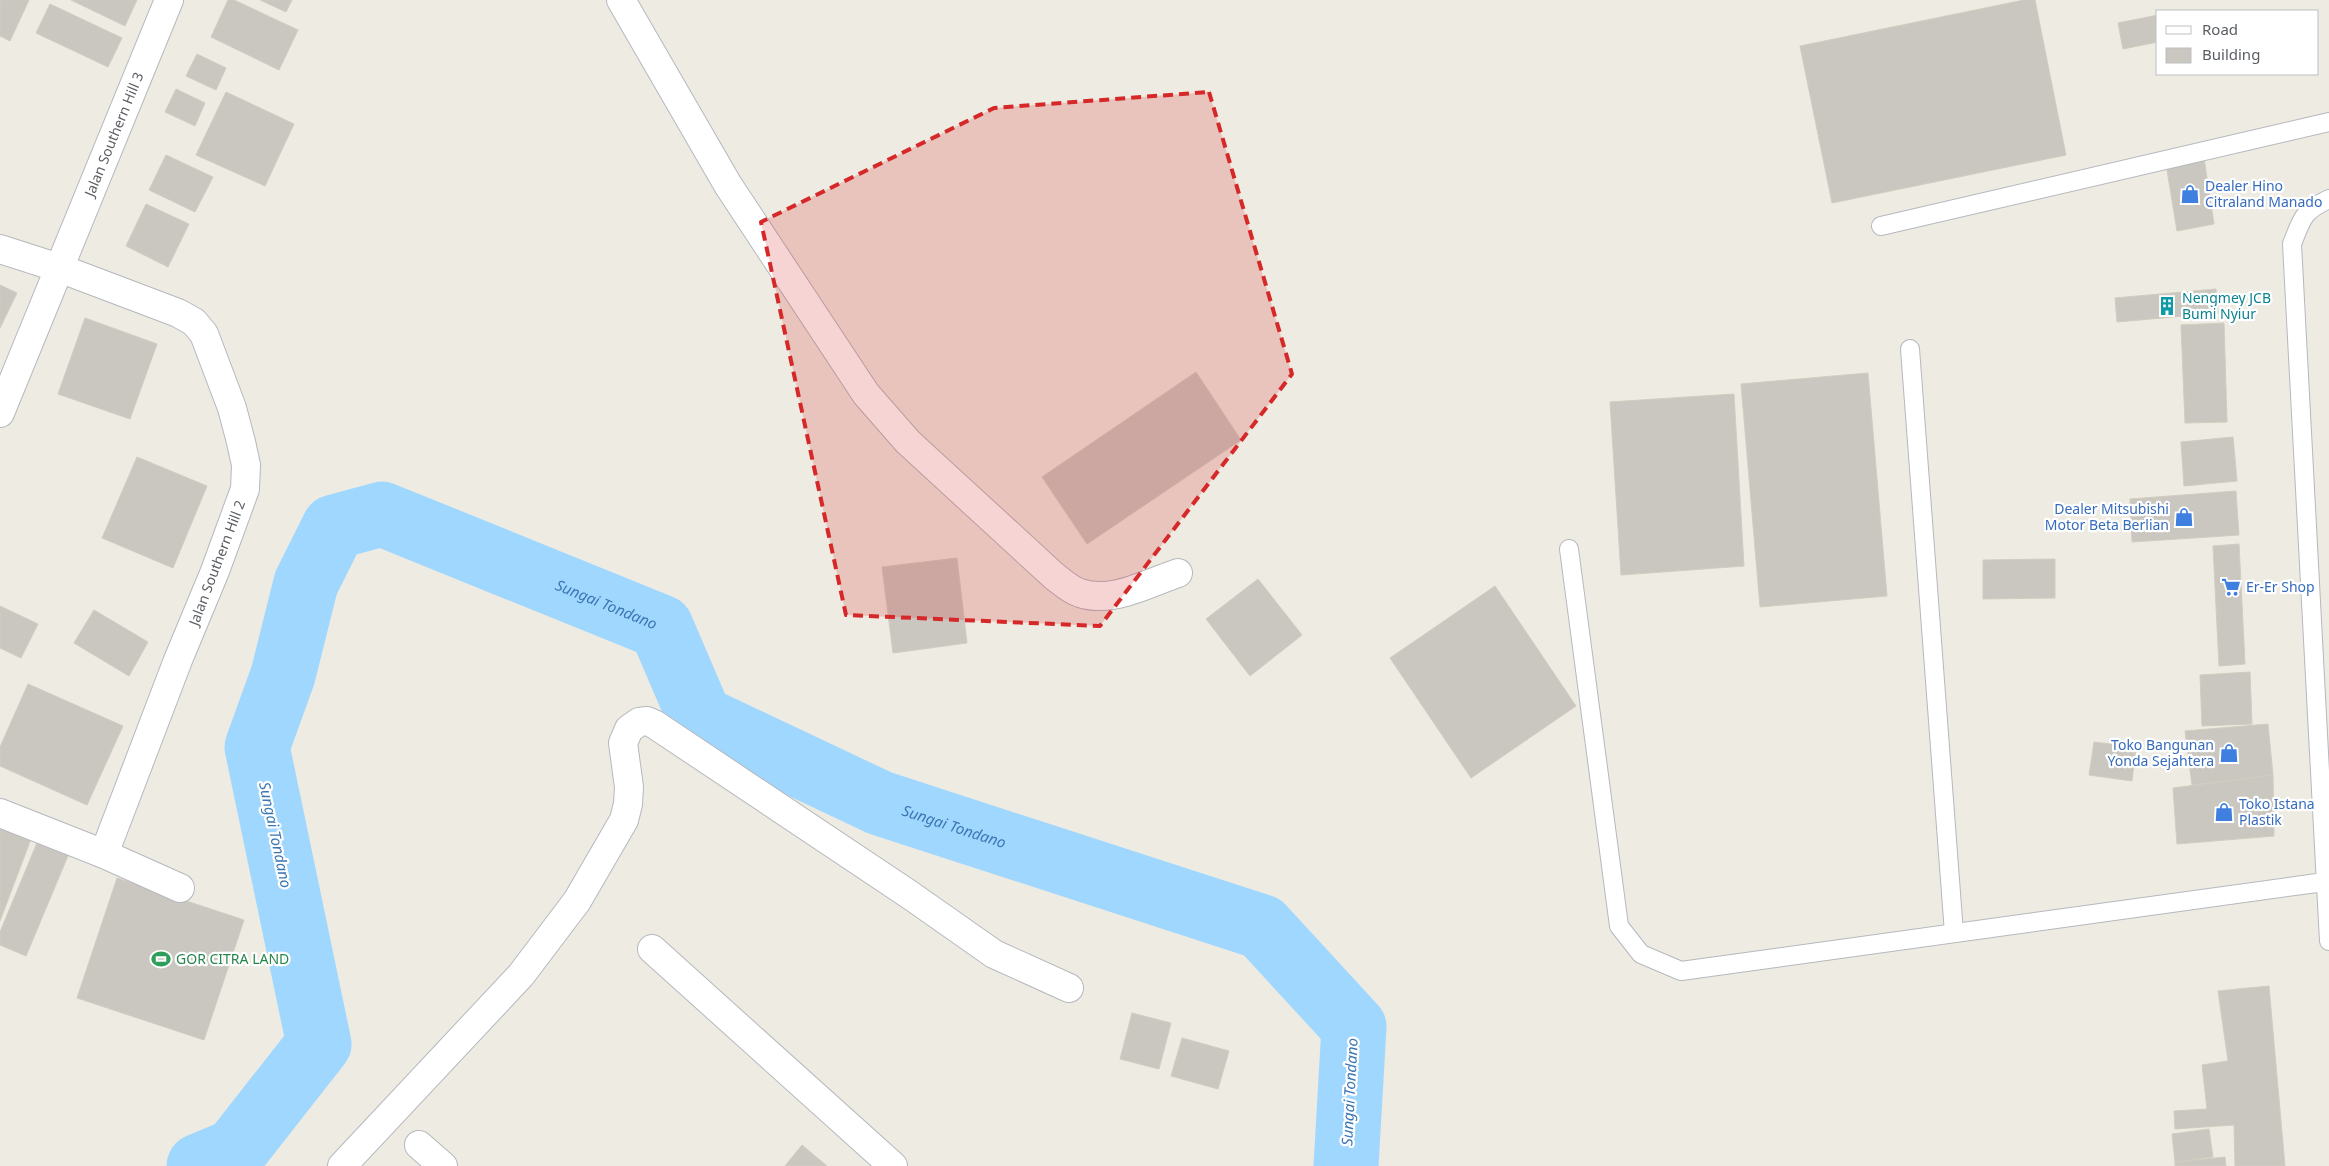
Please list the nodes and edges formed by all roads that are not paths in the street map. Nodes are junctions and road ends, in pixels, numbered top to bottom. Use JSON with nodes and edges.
{"nodes":[{"id":1,"x":169,"y":0,"type":"edge"},
{"id":2,"x":621,"y":0,"type":"edge"},
{"id":3,"x":2329,"y":122,"type":"edge"},
{"id":4,"x":2329,"y":199,"type":"edge"},
{"id":5,"x":1881,"y":226,"type":"dead end"},
{"id":6,"x":0,"y":249,"type":"edge"},
{"id":7,"x":59,"y":268,"type":"junction"},
{"id":8,"x":1910,"y":349,"type":"dead end"},
{"id":9,"x":0,"y":413,"type":"edge"},
{"id":10,"x":1569,"y":549,"type":"dead end"},
{"id":11,"x":1178,"y":573,"type":"dead end"},
{"id":12,"x":0,"y":813,"type":"edge"},
{"id":13,"x":104,"y":854,"type":"junction"},
{"id":14,"x":2324,"y":882,"type":"junction"},
{"id":15,"x":180,"y":888,"type":"dead end"},
{"id":16,"x":1954,"y":933,"type":"junction"},
{"id":17,"x":2329,"y":941,"type":"edge"},
{"id":18,"x":652,"y":949,"type":"dead end"},
{"id":19,"x":1069,"y":988,"type":"dead end"},
{"id":20,"x":419,"y":1145,"type":"dead end"},
{"id":21,"x":342,"y":1166,"type":"edge"},
{"id":22,"x":443,"y":1166,"type":"edge"},
{"id":23,"x":893,"y":1166,"type":"edge"}],
"edges":[{"from":1,"to":7,"type":"street","name":"Jalan Southern Hill 3"},
{"from":2,"to":11,"type":"street"},
{"from":3,"to":5,"type":"lane"},
{"from":4,"to":14,"type":"lane"},
{"from":6,"to":7,"type":"street","name":"Jalan Southern Hill 2"},
{"from":7,"to":9,"type":"street","name":"Jalan Southern Hill 3"},
{"from":7,"to":13,"type":"street","name":"Jalan Southern Hill 2"},
{"from":8,"to":16,"type":"lane"},
{"from":10,"to":16,"type":"lane"},
{"from":12,"to":13,"type":"street"},
{"from":13,"to":15,"type":"street"},
{"from":14,"to":16,"type":"lane"},
{"from":14,"to":17,"type":"lane"},
{"from":18,"to":23,"type":"street"},
{"from":19,"to":21,"type":"street"},
{"from":20,"to":22,"type":"street"}]}
